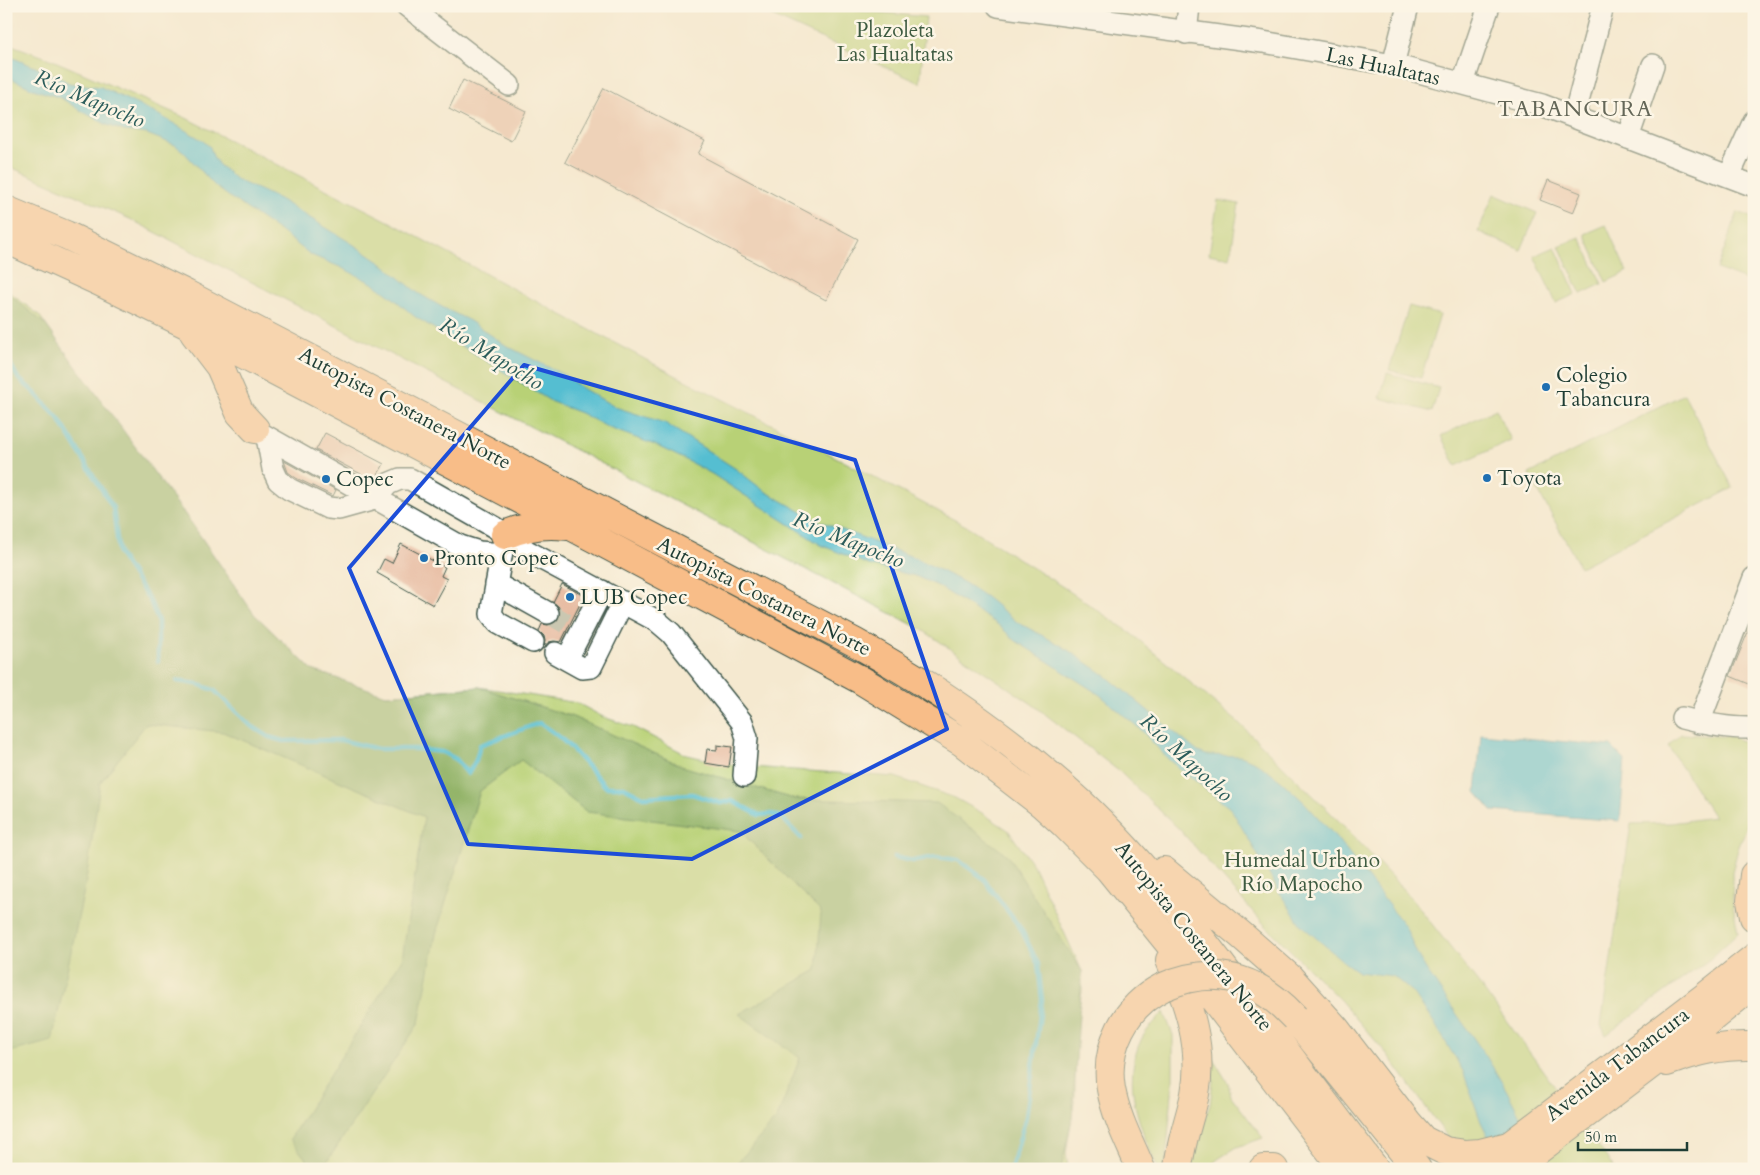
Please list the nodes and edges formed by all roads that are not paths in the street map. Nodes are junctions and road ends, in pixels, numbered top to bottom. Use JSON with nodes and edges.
{"nodes":[{"id":1,"x":407,"y":6,"type":"edge"},
{"id":2,"x":998,"y":6,"type":"edge"},
{"id":3,"x":1189,"y":6,"type":"edge"},
{"id":4,"x":1408,"y":6,"type":"edge"},
{"id":5,"x":1488,"y":6,"type":"edge"},
{"id":6,"x":1603,"y":6,"type":"edge"},
{"id":7,"x":1115,"y":15,"type":"edge"},
{"id":8,"x":1186,"y":33,"type":"junction"},
{"id":9,"x":1393,"y":64,"type":"junction"},
{"id":10,"x":1653,"y":65,"type":"dead end"},
{"id":11,"x":1463,"y":83,"type":"junction"},
{"id":12,"x":509,"y":84,"type":"dead end"},
{"id":13,"x":1574,"y":118,"type":"junction"},
{"id":14,"x":1754,"y":121,"type":"edge"},
{"id":15,"x":1628,"y":138,"type":"junction"},
{"id":16,"x":1729,"y":176,"type":"junction"},
{"id":17,"x":1754,"y":186,"type":"edge"},
{"id":18,"x":6,"y":210,"type":"edge"},
{"id":19,"x":6,"y":239,"type":"edge"},
{"id":20,"x":186,"y":324,"type":"junction"},
{"id":21,"x":261,"y":433,"type":"junction"},
{"id":22,"x":375,"y":498,"type":"junction"},
{"id":23,"x":573,"y":526,"type":"junction"},
{"id":24,"x":503,"y":545,"type":"junction"},
{"id":25,"x":1754,"y":578,"type":"edge"},
{"id":26,"x":496,"y":584,"type":"junction"},
{"id":27,"x":602,"y":591,"type":"junction"},
{"id":28,"x":623,"y":602,"type":"junction"},
{"id":29,"x":548,"y":613,"type":"tunnel mouth"},
{"id":30,"x":533,"y":642,"type":"dead end"},
{"id":31,"x":1750,"y":731,"type":"edge"},
{"id":32,"x":744,"y":776,"type":"dead end"},
{"id":33,"x":1108,"y":830,"type":"junction"},
{"id":34,"x":1754,"y":875,"type":"edge"},
{"id":35,"x":1754,"y":917,"type":"edge"},
{"id":36,"x":1152,"y":920,"type":"junction"},
{"id":37,"x":1753,"y":967,"type":"edge"},
{"id":38,"x":1203,"y":985,"type":"junction"},
{"id":39,"x":1754,"y":1046,"type":"edge"},
{"id":40,"x":1632,"y":1070,"type":"junction"},
{"id":41,"x":1510,"y":1158,"type":"edge"},
{"id":42,"x":1140,"y":1169,"type":"edge"},
{"id":43,"x":1178,"y":1169,"type":"edge"},
{"id":44,"x":1263,"y":1169,"type":"edge"},
{"id":45,"x":1274,"y":1169,"type":"edge"},
{"id":46,"x":1321,"y":1169,"type":"edge"},
{"id":47,"x":1344,"y":1169,"type":"edge"},
{"id":48,"x":1375,"y":1169,"type":"edge"},
{"id":49,"x":1417,"y":1169,"type":"edge"},
{"id":50,"x":1479,"y":1169,"type":"edge"}],
"edges":[{"from":1,"to":12,"type":"street"},
{"from":2,"to":7,"type":"street","name":"Las Hualtatas"},
{"from":3,"to":8,"type":"street"},
{"from":4,"to":9,"type":"street"},
{"from":5,"to":11,"type":"street"},
{"from":6,"to":13,"type":"street"},
{"from":7,"to":8,"type":"street","name":"Las Hualtatas"},
{"from":8,"to":9,"type":"street","name":"Las Hualtatas"},
{"from":9,"to":11,"type":"street","name":"Las Hualtatas"},
{"from":10,"to":15,"type":"street"},
{"from":11,"to":13,"type":"street","name":"Las Hualtatas"},
{"from":13,"to":15,"type":"street","name":"Las Hualtatas"},
{"from":14,"to":16,"type":"street"},
{"from":15,"to":16,"type":"street","name":"Las Hualtatas"},
{"from":16,"to":17,"type":"street","name":"Las Hualtatas"},
{"from":18,"to":33,"type":"main road","name":"Autopista Costanera Norte"},
{"from":19,"to":20,"type":"main road","name":"Autopista Costanera Norte"},
{"from":20,"to":21,"type":"main road"},
{"from":20,"to":23,"type":"main road","name":"Autopista Costanera Norte"},
{"from":21,"to":22,"type":"street"},
{"from":21,"to":22,"type":"street"},
{"from":22,"to":24,"type":"street"},
{"from":22,"to":24,"type":"street"},
{"from":23,"to":24,"type":"main road"},
{"from":23,"to":36,"type":"main road","name":"Autopista Costanera Norte"},
{"from":24,"to":26,"type":"street"},
{"from":24,"to":27,"type":"street"},
{"from":25,"to":31,"type":"street"},
{"from":26,"to":29,"type":"street"},
{"from":26,"to":30,"type":"street"},
{"from":27,"to":28,"type":"street"},
{"from":27,"to":28,"type":"street"},
{"from":28,"to":32,"type":"street"},
{"from":33,"to":41,"type":"main road"},
{"from":33,"to":48,"type":"main road","name":"Autopista Costanera Norte"},
{"from":34,"to":35,"type":"main road"},
{"from":36,"to":38,"type":"main road","name":"Autopista Costanera Norte"},
{"from":36,"to":43,"type":"main road"},
{"from":37,"to":40,"type":"main road","name":"Avenida Tabancura"},
{"from":38,"to":46,"type":"main road"},
{"from":38,"to":47,"type":"main road","name":"Autopista Costanera Norte"},
{"from":39,"to":40,"type":"main road"},
{"from":40,"to":41,"type":"main road","name":"Avenida Tabancura"},
{"from":41,"to":50,"type":"main road","name":"Avenida Tabancura"},
{"from":42,"to":49,"type":"main road","bridge":true},
{"from":44,"to":45,"type":"main road"}]}
